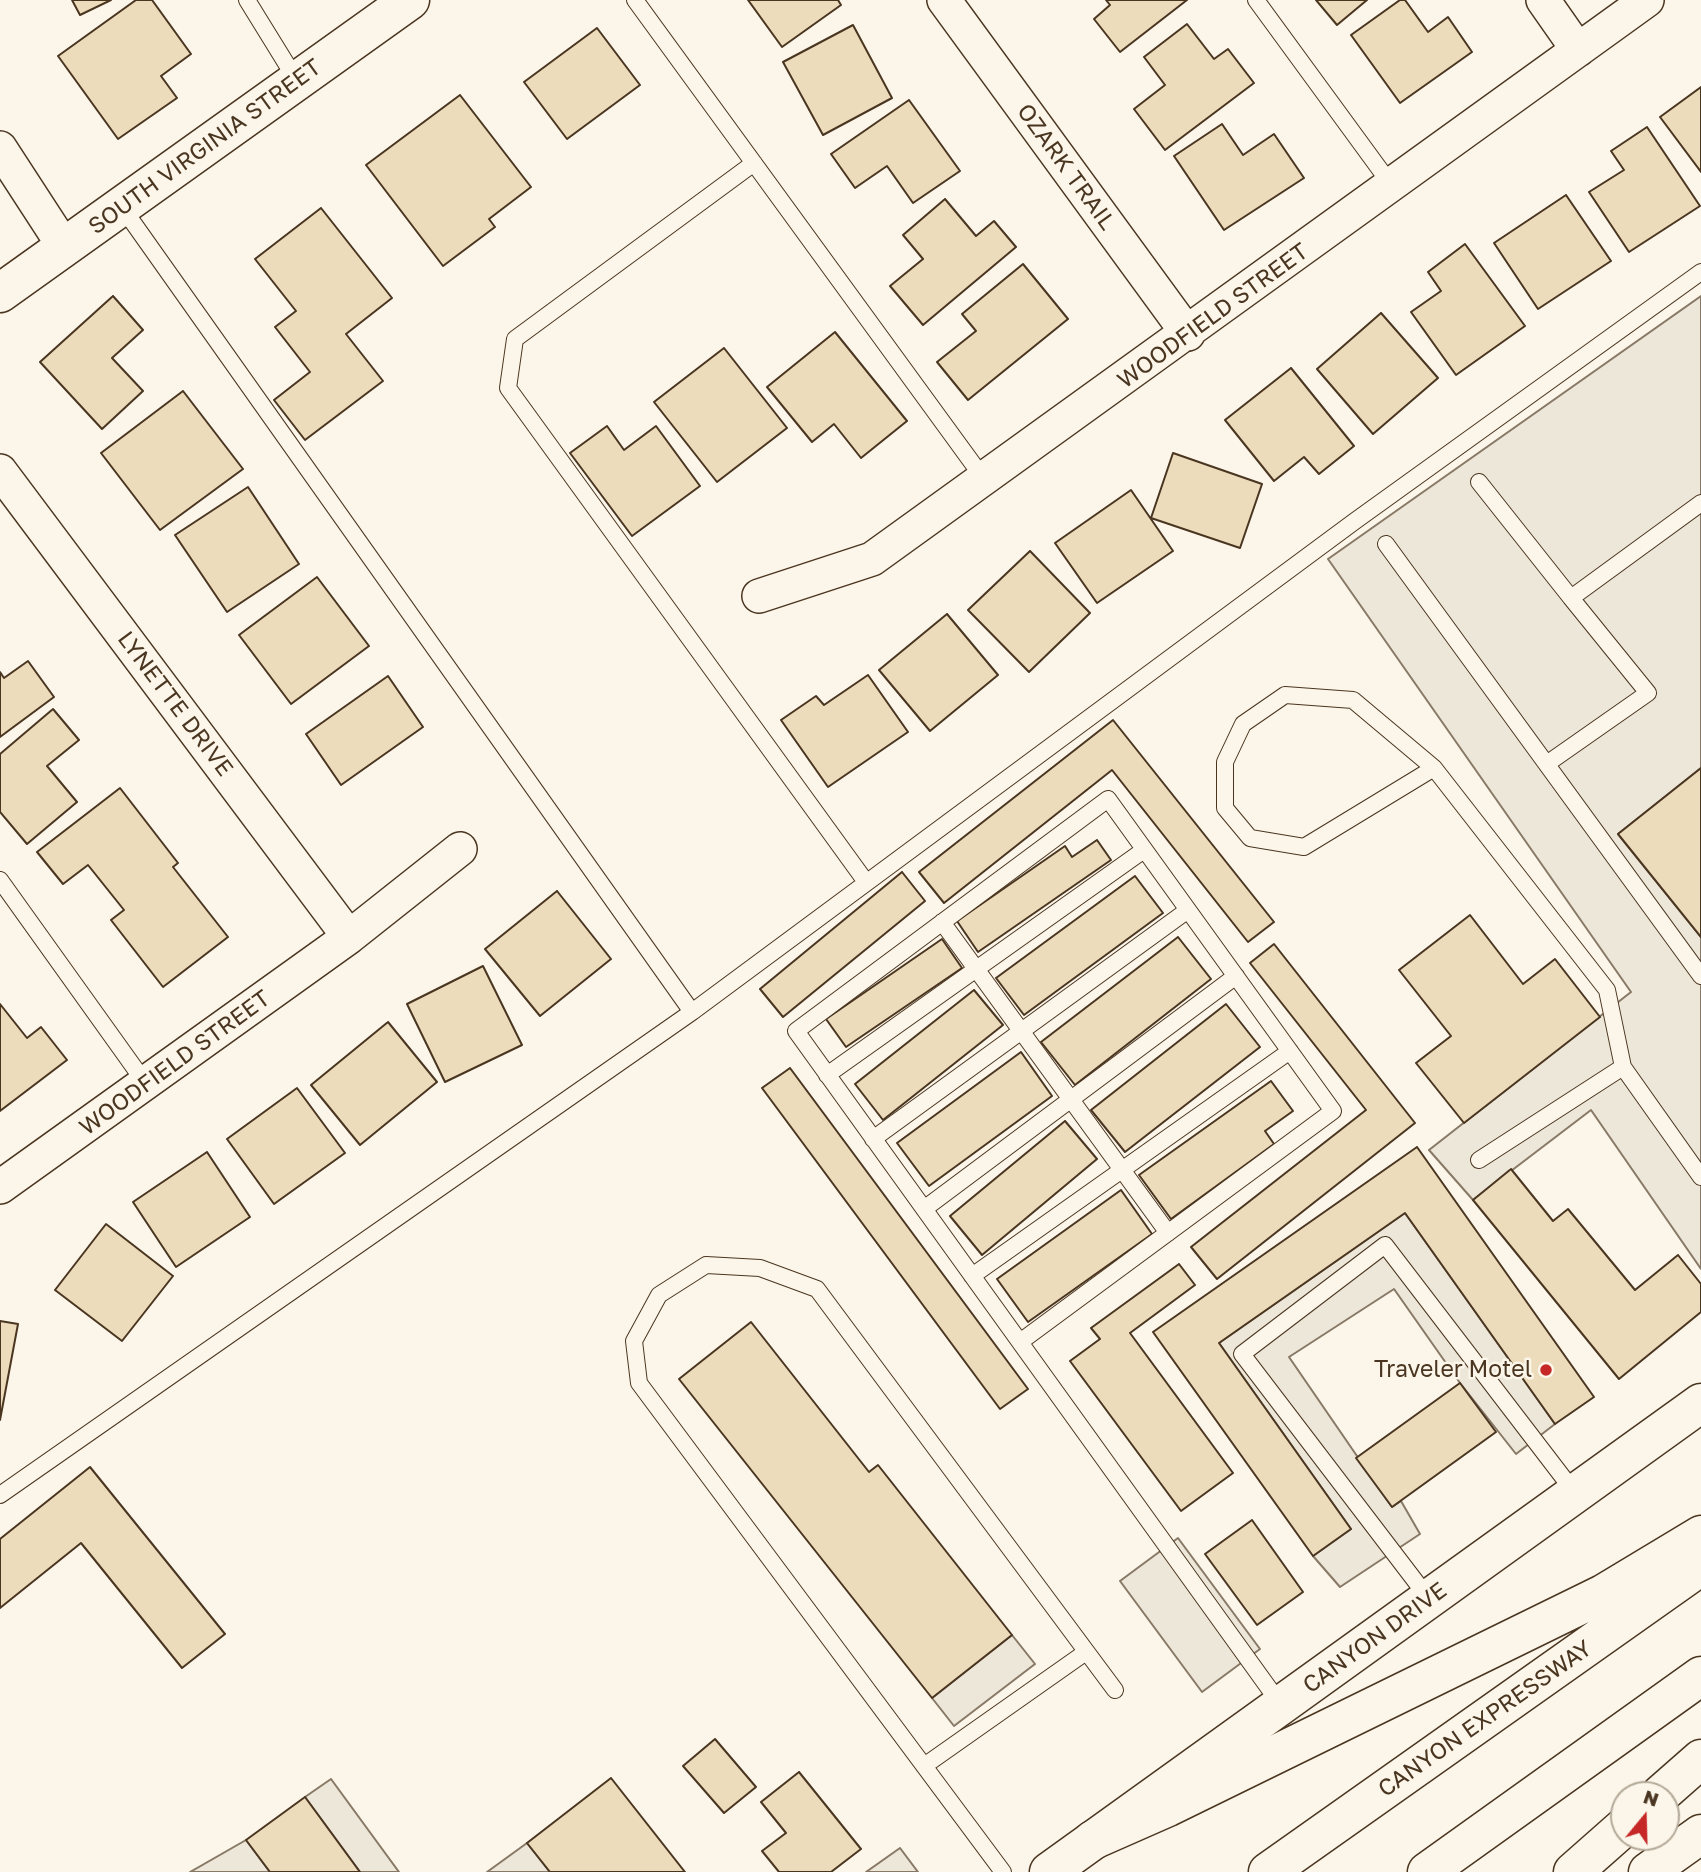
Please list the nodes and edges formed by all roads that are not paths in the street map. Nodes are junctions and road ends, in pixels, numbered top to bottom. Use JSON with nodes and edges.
{"nodes":[{"id":1,"x":247,"y":0,"type":"edge"},
{"id":2,"x":410,"y":0,"type":"edge"},
{"id":3,"x":635,"y":0,"type":"edge"},
{"id":4,"x":944,"y":0,"type":"edge"},
{"id":5,"x":1256,"y":0,"type":"edge"},
{"id":6,"x":1543,"y":0,"type":"edge"},
{"id":7,"x":1647,"y":0,"type":"edge"},
{"id":8,"x":1578,"y":50,"type":"junction"},
{"id":9,"x":298,"y":81,"type":"junction"},
{"id":10,"x":0,"y":148,"type":"edge"},
{"id":11,"x":754,"y":163,"type":"junction"},
{"id":12,"x":1392,"y":186,"type":"junction"},
{"id":13,"x":122,"y":207,"type":"junction"},
{"id":14,"x":65,"y":248,"type":"junction"},
{"id":15,"x":1701,"y":272,"type":"edge"},
{"id":16,"x":0,"y":293,"type":"edge"},
{"id":17,"x":1188,"y":334,"type":"junction"},
{"id":18,"x":0,"y":471,"type":"edge"},
{"id":19,"x":984,"y":479,"type":"junction"},
{"id":20,"x":1479,"y":482,"type":"dead end"},
{"id":21,"x":1701,"y":503,"type":"edge"},
{"id":22,"x":1386,"y":544,"type":"dead end"},
{"id":23,"x":759,"y":596,"type":"dead end"},
{"id":24,"x":1572,"y":598,"type":"junction"},
{"id":25,"x":1548,"y":763,"type":"junction"},
{"id":26,"x":1434,"y":768,"type":"junction"},
{"id":27,"x":460,"y":849,"type":"dead end"},
{"id":28,"x":1144,"y":850,"type":"junction"},
{"id":29,"x":0,"y":880,"type":"edge"},
{"id":30,"x":866,"y":882,"type":"junction"},
{"id":31,"x":1188,"y":911,"type":"junction"},
{"id":32,"x":942,"y":922,"type":"junction"},
{"id":33,"x":349,"y":937,"type":"junction"},
{"id":34,"x":976,"y":970,"type":"junction"},
{"id":35,"x":1236,"y":976,"type":"junction"},
{"id":36,"x":1701,"y":976,"type":"edge"},
{"id":37,"x":692,"y":1012,"type":"junction"},
{"id":38,"x":1021,"y":1032,"type":"junction"},
{"id":39,"x":1290,"y":1051,"type":"junction"},
{"id":40,"x":1623,"y":1067,"type":"junction"},
{"id":41,"x":827,"y":1075,"type":"junction"},
{"id":42,"x":146,"y":1084,"type":"junction"},
{"id":43,"x":1071,"y":1099,"type":"junction"},
{"id":44,"x":873,"y":1139,"type":"junction"},
{"id":45,"x":1479,"y":1160,"type":"dead end"},
{"id":46,"x":1122,"y":1170,"type":"junction"},
{"id":47,"x":1701,"y":1177,"type":"edge"},
{"id":48,"x":0,"y":1187,"type":"edge"},
{"id":49,"x":924,"y":1209,"type":"junction"},
{"id":50,"x":1168,"y":1233,"type":"junction"},
{"id":51,"x":972,"y":1276,"type":"junction"},
{"id":52,"x":1020,"y":1342,"type":"junction"},
{"id":53,"x":1701,"y":1403,"type":"edge"},
{"id":54,"x":1575,"y":1493,"type":"junction"},
{"id":55,"x":0,"y":1495,"type":"edge"},
{"id":56,"x":1701,"y":1535,"type":"edge"},
{"id":57,"x":1701,"y":1566,"type":"edge"},
{"id":58,"x":1429,"y":1599,"type":"junction"},
{"id":59,"x":1086,"y":1651,"type":"junction"},
{"id":60,"x":1701,"y":1676,"type":"edge"},
{"id":61,"x":1115,"y":1690,"type":"dead end"},
{"id":62,"x":1281,"y":1705,"type":"junction"},
{"id":63,"x":1701,"y":1759,"type":"edge"},
{"id":64,"x":924,"y":1766,"type":"junction"},
{"id":65,"x":1676,"y":1781,"type":"edge"},
{"id":66,"x":1701,"y":1834,"type":"edge"},
{"id":67,"x":1610,"y":1839,"type":"edge"},
{"id":68,"x":1093,"y":1840,"type":"junction"},
{"id":69,"x":1003,"y":1872,"type":"edge"},
{"id":70,"x":1049,"y":1872,"type":"edge"},
{"id":71,"x":1268,"y":1872,"type":"edge"},
{"id":72,"x":1427,"y":1872,"type":"edge"},
{"id":73,"x":1573,"y":1872,"type":"edge"},
{"id":74,"x":1648,"y":1872,"type":"edge"}],
"edges":[{"from":1,"to":9,"type":"lane"},
{"from":2,"to":9,"type":"main road","name":"SOUTH VIRGINIA STREET"},
{"from":3,"to":11,"type":"lane"},
{"from":4,"to":17,"type":"street","name":"OZARK TRAIL"},
{"from":5,"to":12,"type":"lane"},
{"from":6,"to":8,"type":"street"},
{"from":7,"to":8,"type":"street","name":"WOODFIELD STREET"},
{"from":8,"to":12,"type":"street","name":"WOODFIELD STREET"},
{"from":9,"to":13,"type":"main road","name":"SOUTH VIRGINIA STREET"},
{"from":10,"to":14,"type":"street"},
{"from":11,"to":19,"type":"lane"},
{"from":11,"to":30,"type":"lane"},
{"from":12,"to":17,"type":"street","name":"WOODFIELD STREET"},
{"from":13,"to":14,"type":"main road","name":"SOUTH VIRGINIA STREET"},
{"from":13,"to":37,"type":"lane"},
{"from":14,"to":16,"type":"main road","name":"SOUTH VIRGINIA STREET"},
{"from":15,"to":30,"type":"lane"},
{"from":17,"to":19,"type":"street","name":"WOODFIELD STREET"},
{"from":18,"to":33,"type":"street","name":"LYNETTE DRIVE"},
{"from":19,"to":23,"type":"street","name":"WOODFIELD STREET"},
{"from":20,"to":24,"type":"lane"},
{"from":21,"to":24,"type":"lane"},
{"from":22,"to":25,"type":"lane"},
{"from":24,"to":25,"type":"lane"},
{"from":25,"to":36,"type":"lane"},
{"from":26,"to":26,"type":"lane"},
{"from":26,"to":40,"type":"lane"},
{"from":27,"to":33,"type":"street","name":"WOODFIELD STREET"},
{"from":28,"to":31,"type":"lane"},
{"from":28,"to":32,"type":"lane"},
{"from":28,"to":34,"type":"lane"},
{"from":29,"to":42,"type":"lane"},
{"from":30,"to":37,"type":"lane"},
{"from":31,"to":35,"type":"lane"},
{"from":31,"to":38,"type":"lane"},
{"from":32,"to":34,"type":"lane"},
{"from":32,"to":41,"type":"lane"},
{"from":33,"to":42,"type":"street","name":"WOODFIELD STREET"},
{"from":34,"to":38,"type":"lane"},
{"from":34,"to":41,"type":"lane"},
{"from":35,"to":39,"type":"lane"},
{"from":35,"to":43,"type":"lane"},
{"from":37,"to":55,"type":"lane"},
{"from":38,"to":43,"type":"lane"},
{"from":38,"to":44,"type":"lane"},
{"from":39,"to":46,"type":"lane"},
{"from":39,"to":50,"type":"lane"},
{"from":40,"to":45,"type":"lane"},
{"from":40,"to":47,"type":"lane"},
{"from":41,"to":44,"type":"lane"},
{"from":42,"to":48,"type":"street","name":"WOODFIELD STREET"},
{"from":43,"to":46,"type":"lane"},
{"from":43,"to":49,"type":"lane"},
{"from":44,"to":49,"type":"lane"},
{"from":46,"to":50,"type":"lane"},
{"from":46,"to":51,"type":"lane"},
{"from":49,"to":51,"type":"lane"},
{"from":50,"to":52,"type":"lane"},
{"from":51,"to":52,"type":"lane"},
{"from":52,"to":62,"type":"lane"},
{"from":53,"to":54,"type":"main road","name":"CANYON DRIVE"},
{"from":54,"to":58,"type":"main road","name":"CANYON DRIVE"},
{"from":54,"to":58,"type":"lane"},
{"from":56,"to":68,"type":"main road"},
{"from":57,"to":71,"type":"main road","name":"CANYON EXPRESSWAY"},
{"from":58,"to":62,"type":"main road","name":"CANYON DRIVE"},
{"from":59,"to":61,"type":"lane"},
{"from":59,"to":64,"type":"lane"},
{"from":59,"to":64,"type":"lane"},
{"from":60,"to":72,"type":"main road"},
{"from":62,"to":68,"type":"main road","name":"CANYON DRIVE"},
{"from":63,"to":65,"type":"main road"},
{"from":64,"to":69,"type":"lane"},
{"from":66,"to":74,"type":"main road"},
{"from":67,"to":73,"type":"main road"},
{"from":68,"to":70,"type":"main road","name":"CANYON DRIVE"}]}
